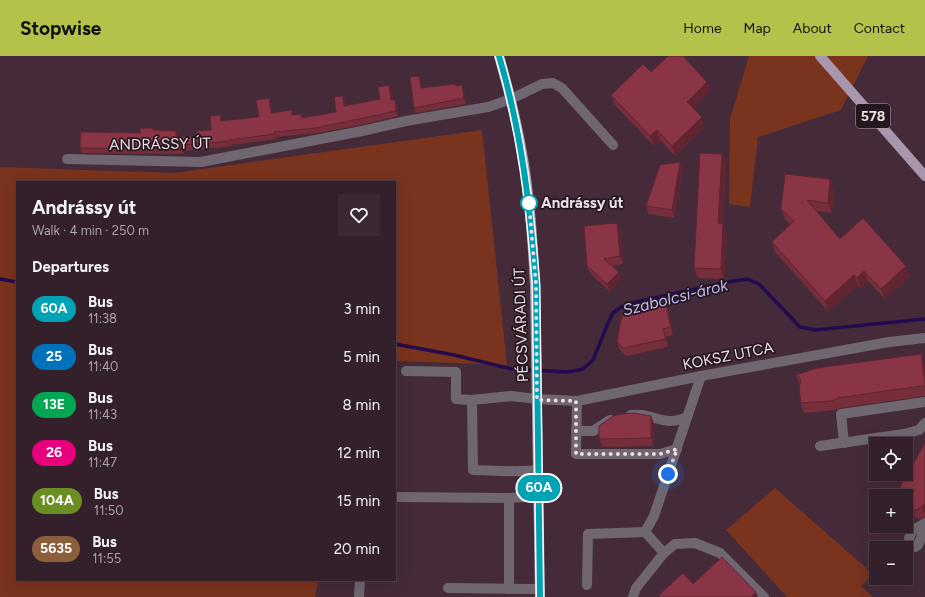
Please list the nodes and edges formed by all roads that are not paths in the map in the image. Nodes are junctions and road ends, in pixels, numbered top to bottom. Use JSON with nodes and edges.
{"nodes":[{"id":1,"x":499,"y":56,"type":"edge"},
{"id":2,"x":820,"y":56,"type":"edge"},
{"id":3,"x":511,"y":99,"type":"junction"},
{"id":4,"x":613,"y":145,"type":"dead end"},
{"id":5,"x":68,"y":159,"type":"dead end"},
{"id":6,"x":925,"y":176,"type":"edge"},
{"id":7,"x":925,"y":338,"type":"edge"},
{"id":8,"x":406,"y":371,"type":"dead end"},
{"id":9,"x":701,"y":376,"type":"junction"},
{"id":10,"x":472,"y":400,"type":"junction"},
{"id":11,"x":537,"y":400,"type":"junction"},
{"id":12,"x":576,"y":401,"type":"junction"},
{"id":13,"x":925,"y":402,"type":"edge"},
{"id":14,"x":687,"y":417,"type":"junction"},
{"id":15,"x":925,"y":423,"type":"edge"},
{"id":16,"x":576,"y":431,"type":"junction"},
{"id":17,"x":844,"y":443,"type":"junction"},
{"id":18,"x":820,"y":446,"type":"dead end"},
{"id":19,"x":677,"y":449,"type":"junction"},
{"id":20,"x":538,"y":470,"type":"junction"},
{"id":21,"x":539,"y":496,"type":"junction"},
{"id":22,"x":396,"y":498,"type":"edge"},
{"id":23,"x":509,"y":498,"type":"junction"},
{"id":24,"x":925,"y":523,"type":"edge"},
{"id":25,"x":925,"y":529,"type":"edge"},
{"id":26,"x":645,"y":532,"type":"junction"},
{"id":27,"x":664,"y":554,"type":"junction"},
{"id":28,"x":360,"y":581,"type":"edge"},
{"id":29,"x":587,"y":585,"type":"dead end"},
{"id":30,"x":448,"y":588,"type":"dead end"},
{"id":31,"x":509,"y":589,"type":"junction"},
{"id":32,"x":540,"y":593,"type":"edge"},
{"id":33,"x":359,"y":597,"type":"edge"},
{"id":34,"x":634,"y":597,"type":"edge"},
{"id":35,"x":764,"y":597,"type":"edge"}],
"edges":[{"from":1,"to":3,"type":"main road","name":"PÉCSVÁRADI ÚT"},
{"from":2,"to":6,"type":"main road","number":"578"},
{"from":3,"to":4,"type":"street","name":"ANDRÁSSY ÚT"},
{"from":3,"to":5,"type":"street","name":"ANDRÁSSY ÚT"},
{"from":3,"to":11,"type":"main road","name":"PÉCSVÁRADI ÚT"},
{"from":7,"to":9,"type":"street","name":"KOKSZ UTCA"},
{"from":8,"to":10,"type":"street"},
{"from":9,"to":12,"type":"street","name":"KOKSZ UTCA"},
{"from":9,"to":14,"type":"street"},
{"from":10,"to":11,"type":"street","name":"KOKSZ UTCA"},
{"from":10,"to":20,"type":"street"},
{"from":11,"to":12,"type":"street","name":"KOKSZ UTCA"},
{"from":11,"to":20,"type":"main road","name":"PÉCSVÁRADI ÚT"},
{"from":12,"to":16,"type":"street"},
{"from":13,"to":17,"type":"street"},
{"from":14,"to":16,"type":"street"},
{"from":14,"to":19,"type":"street"},
{"from":15,"to":17,"type":"street"},
{"from":16,"to":19,"type":"street"},
{"from":17,"to":18,"type":"street"},
{"from":19,"to":26,"type":"street"},
{"from":20,"to":21,"type":"main road","name":"PÉCSVÁRADI ÚT"},
{"from":21,"to":23,"type":"street"},
{"from":21,"to":32,"type":"main road","name":"PÉCSVÁRADI ÚT"},
{"from":22,"to":23,"type":"street"},
{"from":23,"to":31,"type":"street"},
{"from":24,"to":25,"type":"street"},
{"from":26,"to":27,"type":"street"},
{"from":26,"to":29,"type":"street"},
{"from":27,"to":34,"type":"street"},
{"from":27,"to":35,"type":"street"},
{"from":28,"to":33,"type":"street"},
{"from":30,"to":31,"type":"street"},
{"from":31,"to":32,"type":"street"}]}
